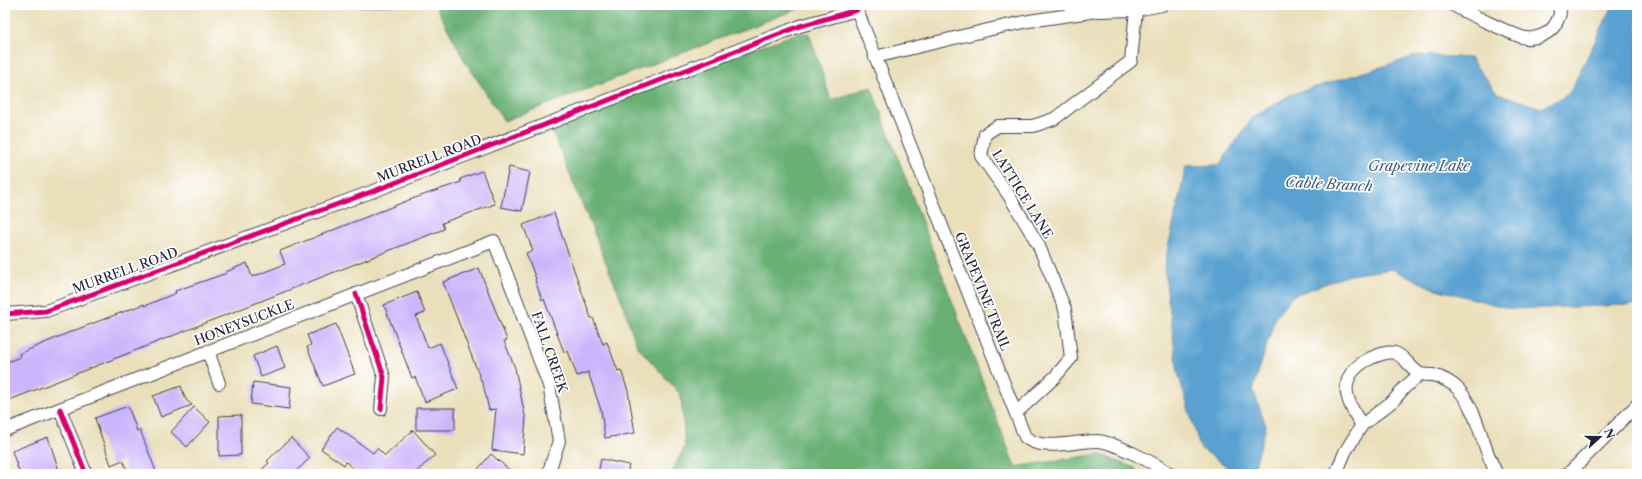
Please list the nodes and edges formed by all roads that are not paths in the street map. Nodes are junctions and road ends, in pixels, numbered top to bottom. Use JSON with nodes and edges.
{"nodes":[{"id":1,"x":1162,"y":5,"type":"edge"},
{"id":2,"x":1453,"y":5,"type":"edge"},
{"id":3,"x":1558,"y":5,"type":"edge"},
{"id":4,"x":1101,"y":8,"type":"edge"},
{"id":5,"x":857,"y":10,"type":"joint"},
{"id":6,"x":1136,"y":10,"type":"junction"},
{"id":7,"x":875,"y":57,"type":"junction"},
{"id":8,"x":494,"y":240,"type":"joint"},
{"id":9,"x":356,"y":294,"type":"junction"},
{"id":10,"x":5,"y":314,"type":"edge"},
{"id":11,"x":208,"y":352,"type":"junction"},
{"id":12,"x":1420,"y":374,"type":"junction"},
{"id":13,"x":220,"y":383,"type":"dead end"},
{"id":14,"x":1637,"y":405,"type":"edge"},
{"id":15,"x":60,"y":409,"type":"junction"},
{"id":16,"x":381,"y":409,"type":"dead end"},
{"id":17,"x":1016,"y":414,"type":"junction"},
{"id":18,"x":1362,"y":425,"type":"junction"},
{"id":19,"x":5,"y":430,"type":"edge"},
{"id":20,"x":86,"y":474,"type":"edge"},
{"id":21,"x":548,"y":474,"type":"edge"},
{"id":22,"x":1171,"y":474,"type":"edge"},
{"id":23,"x":1336,"y":474,"type":"edge"},
{"id":24,"x":1497,"y":474,"type":"edge"},
{"id":25,"x":1568,"y":474,"type":"edge"}],
"edges":[{"from":1,"to":6,"type":"street"},
{"from":2,"to":3,"type":"street"},
{"from":4,"to":6,"type":"street"},
{"from":4,"to":7,"type":"street"},
{"from":5,"to":7,"type":"street","name":"GRAPEVINE TRAIL"},
{"from":5,"to":10,"type":"street","name":"MURRELL ROAD"},
{"from":6,"to":17,"type":"street","name":"LATTICE LANE"},
{"from":7,"to":17,"type":"street","name":"GRAPEVINE TRAIL"},
{"from":8,"to":9,"type":"street","name":"HONEYSUCKLE"},
{"from":8,"to":21,"type":"street","name":"FALL CREEK"},
{"from":9,"to":11,"type":"street","name":"HONEYSUCKLE"},
{"from":9,"to":16,"type":"street"},
{"from":11,"to":13,"type":"street"},
{"from":11,"to":15,"type":"street","name":"HONEYSUCKLE"},
{"from":12,"to":18,"type":"street"},
{"from":12,"to":18,"type":"street"},
{"from":12,"to":24,"type":"street"},
{"from":14,"to":25,"type":"street"},
{"from":15,"to":19,"type":"street","name":"HONEYSUCKLE"},
{"from":15,"to":20,"type":"street"},
{"from":17,"to":22,"type":"street","name":"GRAPEVINE TRAIL"},
{"from":18,"to":23,"type":"street"}]}
